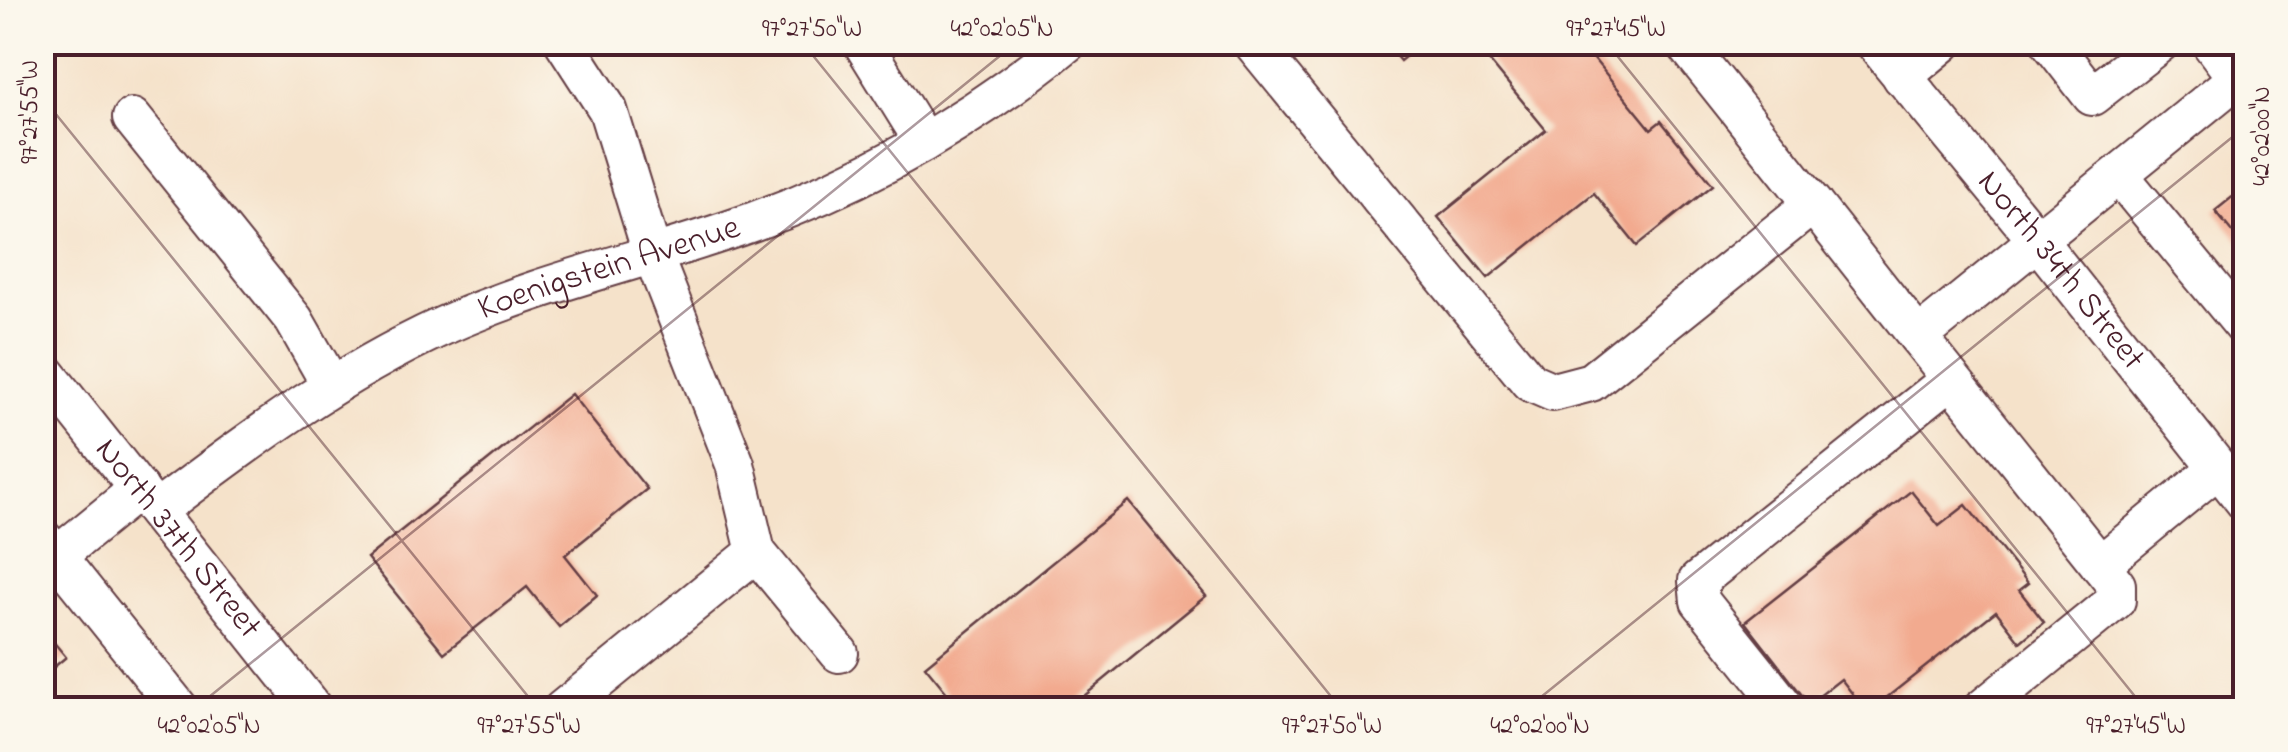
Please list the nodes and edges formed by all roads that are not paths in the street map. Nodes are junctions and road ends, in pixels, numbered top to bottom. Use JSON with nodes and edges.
{"nodes":[{"id":1,"x":564,"y":42,"type":"edge"},
{"id":2,"x":862,"y":42,"type":"edge"},
{"id":3,"x":1068,"y":42,"type":"edge"},
{"id":4,"x":1252,"y":42,"type":"edge"},
{"id":5,"x":1684,"y":42,"type":"edge"},
{"id":6,"x":1874,"y":42,"type":"edge"},
{"id":7,"x":1944,"y":42,"type":"edge"},
{"id":8,"x":2050,"y":42,"type":"edge"},
{"id":9,"x":2160,"y":42,"type":"edge"},
{"id":10,"x":2210,"y":42,"type":"edge"},
{"id":11,"x":2241,"y":74,"type":"edge"},
{"id":12,"x":1902,"y":77,"type":"junction"},
{"id":13,"x":132,"y":118,"type":"dead end"},
{"id":14,"x":924,"y":142,"type":"junction"},
{"id":15,"x":2119,"y":175,"type":"junction"},
{"id":16,"x":1813,"y":204,"type":"junction"},
{"id":17,"x":2038,"y":242,"type":"junction"},
{"id":18,"x":652,"y":253,"type":"junction"},
{"id":19,"x":2246,"y":329,"type":"edge"},
{"id":20,"x":1918,"y":337,"type":"junction"},
{"id":21,"x":42,"y":368,"type":"edge"},
{"id":22,"x":1950,"y":379,"type":"junction"},
{"id":23,"x":332,"y":385,"type":"junction"},
{"id":24,"x":2218,"y":468,"type":"junction"},
{"id":25,"x":148,"y":500,"type":"junction"},
{"id":26,"x":2246,"y":503,"type":"edge"},
{"id":27,"x":50,"y":547,"type":"edge"},
{"id":28,"x":756,"y":552,"type":"junction"},
{"id":29,"x":2100,"y":565,"type":"junction"},
{"id":30,"x":839,"y":653,"type":"dead end"},
{"id":31,"x":309,"y":708,"type":"edge"},
{"id":32,"x":180,"y":710,"type":"edge"},
{"id":33,"x":562,"y":710,"type":"edge"},
{"id":34,"x":1787,"y":710,"type":"edge"},
{"id":35,"x":1981,"y":710,"type":"edge"}],
"edges":[{"from":1,"to":18,"type":"street"},
{"from":2,"to":14,"type":"street"},
{"from":3,"to":14,"type":"street","name":"Koenigstein Avenue"},
{"from":4,"to":16,"type":"street"},
{"from":5,"to":16,"type":"street"},
{"from":6,"to":12,"type":"street","name":"North 34th Street"},
{"from":7,"to":12,"type":"street"},
{"from":8,"to":9,"type":"street"},
{"from":10,"to":11,"type":"street"},
{"from":11,"to":15,"type":"street"},
{"from":12,"to":17,"type":"street","name":"North 34th Street"},
{"from":13,"to":23,"type":"street"},
{"from":14,"to":18,"type":"street","name":"Koenigstein Avenue"},
{"from":15,"to":17,"type":"street"},
{"from":15,"to":19,"type":"street"},
{"from":16,"to":20,"type":"street"},
{"from":17,"to":20,"type":"street"},
{"from":17,"to":24,"type":"street","name":"North 34th Street"},
{"from":18,"to":23,"type":"street","name":"Koenigstein Avenue"},
{"from":18,"to":28,"type":"street"},
{"from":20,"to":22,"type":"street"},
{"from":21,"to":25,"type":"street","name":"North 37th Street"},
{"from":22,"to":29,"type":"street"},
{"from":22,"to":34,"type":"street"},
{"from":23,"to":25,"type":"street","name":"Koenigstein Avenue"},
{"from":24,"to":26,"type":"street","name":"North 34th Street"},
{"from":24,"to":29,"type":"street"},
{"from":25,"to":27,"type":"street","name":"Koenigstein Avenue"},
{"from":25,"to":31,"type":"street","name":"North 37th Street"},
{"from":27,"to":32,"type":"street"},
{"from":28,"to":30,"type":"street"},
{"from":28,"to":33,"type":"street"},
{"from":29,"to":35,"type":"street"}]}
